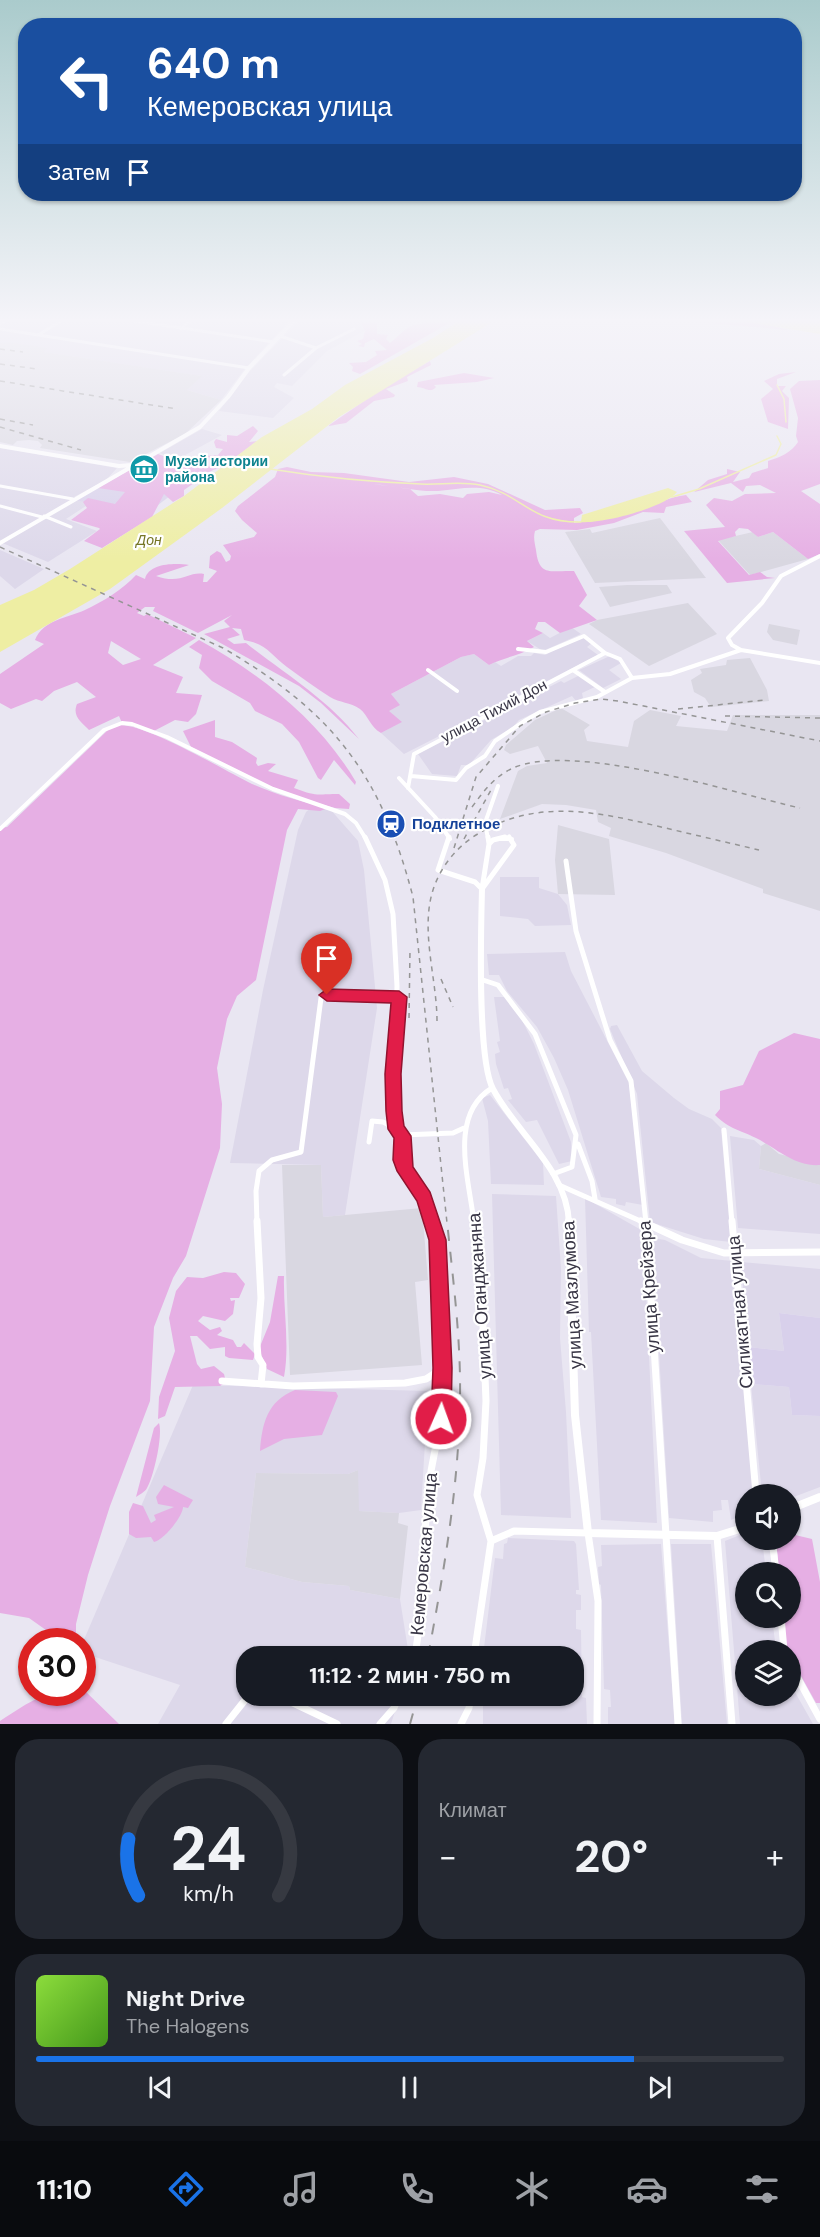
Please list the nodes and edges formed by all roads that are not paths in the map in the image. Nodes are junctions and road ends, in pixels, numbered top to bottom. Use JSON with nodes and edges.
{"nodes":[{"id":1,"x":224,"y":401,"type":"edge"},
{"id":2,"x":0,"y":446,"type":"edge"},
{"id":3,"x":136,"y":463,"type":"junction"},
{"id":4,"x":118,"y":466,"type":"junction"},
{"id":5,"x":120,"y":472,"type":"junction"},
{"id":6,"x":0,"y":486,"type":"edge"},
{"id":7,"x":73,"y":499,"type":"junction"},
{"id":8,"x":0,"y":506,"type":"edge"},
{"id":9,"x":43,"y":516,"type":"junction"},
{"id":10,"x":71,"y":527,"type":"dead end"},
{"id":11,"x":0,"y":543,"type":"edge"},
{"id":12,"x":820,"y":556,"type":"edge"},
{"id":13,"x":518,"y":649,"type":"dead end"},
{"id":14,"x":741,"y":650,"type":"junction"},
{"id":15,"x":605,"y":653,"type":"junction"},
{"id":16,"x":820,"y":663,"type":"edge"},
{"id":17,"x":428,"y":670,"type":"dead end"},
{"id":18,"x":573,"y":670,"type":"junction"},
{"id":19,"x":632,"y":678,"type":"junction"},
{"id":20,"x":457,"y":691,"type":"dead end"},
{"id":21,"x":605,"y":692,"type":"junction"},
{"id":22,"x":411,"y":776,"type":"junction"},
{"id":23,"x":399,"y":778,"type":"dead end"},
{"id":24,"x":498,"y":786,"type":"dead end"},
{"id":25,"x":408,"y":788,"type":"junction"},
{"id":26,"x":0,"y":829,"type":"edge"},
{"id":27,"x":489,"y":844,"type":"junction"},
{"id":28,"x":566,"y":861,"type":"dead end"},
{"id":29,"x":482,"y":889,"type":"junction"},
{"id":30,"x":483,"y":980,"type":"junction"},
{"id":31,"x":399,"y":997,"type":"junction"},
{"id":32,"x":492,"y":1088,"type":"junction"},
{"id":33,"x":464,"y":1128,"type":"junction"},
{"id":34,"x":396,"y":1129,"type":"junction"},
{"id":35,"x":724,"y":1130,"type":"dead end"},
{"id":36,"x":402,"y":1136,"type":"junction"},
{"id":37,"x":369,"y":1142,"type":"dead end"},
{"id":38,"x":577,"y":1142,"type":"junction"},
{"id":39,"x":553,"y":1174,"type":"junction"},
{"id":40,"x":559,"y":1185,"type":"junction"},
{"id":41,"x":595,"y":1199,"type":"junction"},
{"id":42,"x":645,"y":1221,"type":"junction"},
{"id":43,"x":820,"y":1252,"type":"edge"},
{"id":44,"x":735,"y":1255,"type":"junction"},
{"id":45,"x":443,"y":1368,"type":"junction"},
{"id":46,"x":222,"y":1381,"type":"dead end"},
{"id":47,"x":261,"y":1384,"type":"junction"},
{"id":48,"x":755,"y":1484,"type":"edge"},
{"id":49,"x":820,"y":1497,"type":"edge"},
{"id":50,"x":801,"y":1505,"type":"edge"},
{"id":51,"x":735,"y":1530,"type":"edge"},
{"id":52,"x":588,"y":1533,"type":"junction"},
{"id":53,"x":717,"y":1536,"type":"junction"},
{"id":54,"x":665,"y":1537,"type":"junction"},
{"id":55,"x":491,"y":1541,"type":"junction"},
{"id":56,"x":416,"y":1646,"type":"edge"},
{"id":57,"x":475,"y":1646,"type":"edge"},
{"id":58,"x":801,"y":1684,"type":"edge"},
{"id":59,"x":240,"y":1706,"type":"edge"},
{"id":60,"x":299,"y":1706,"type":"edge"},
{"id":61,"x":395,"y":1706,"type":"edge"},
{"id":62,"x":469,"y":1706,"type":"edge"},
{"id":63,"x":820,"y":1719,"type":"edge"},
{"id":64,"x":226,"y":1724,"type":"edge"},
{"id":65,"x":337,"y":1724,"type":"edge"},
{"id":66,"x":380,"y":1724,"type":"edge"},
{"id":67,"x":461,"y":1724,"type":"edge"},
{"id":68,"x":597,"y":1724,"type":"edge"},
{"id":69,"x":678,"y":1724,"type":"edge"},
{"id":70,"x":732,"y":1724,"type":"edge"}],
"edges":[{"from":1,"to":3,"type":"street"},
{"from":2,"to":4,"type":"street"},
{"from":3,"to":4,"type":"street"},
{"from":3,"to":5,"type":"street"},
{"from":4,"to":5,"type":"street"},
{"from":5,"to":7,"type":"street"},
{"from":6,"to":7,"type":"street"},
{"from":7,"to":9,"type":"street"},
{"from":8,"to":9,"type":"street"},
{"from":9,"to":10,"type":"street"},
{"from":9,"to":11,"type":"street"},
{"from":12,"to":14,"type":"street"},
{"from":13,"to":15,"type":"street"},
{"from":14,"to":16,"type":"street"},
{"from":14,"to":19,"type":"street"},
{"from":15,"to":18,"type":"street","name":"улица Тихий Дон"},
{"from":15,"to":19,"type":"street"},
{"from":17,"to":20,"type":"street"},
{"from":18,"to":21,"type":"street"},
{"from":18,"to":22,"type":"street","name":"улица Тихий Дон"},
{"from":19,"to":21,"type":"street"},
{"from":21,"to":22,"type":"street"},
{"from":22,"to":25,"type":"street","name":"улица Тихий Дон"},
{"from":23,"to":25,"type":"street"},
{"from":24,"to":27,"type":"street"},
{"from":25,"to":29,"type":"street"},
{"from":26,"to":31,"type":"street"},
{"from":27,"to":29,"type":"street"},
{"from":27,"to":29,"type":"street"},
{"from":28,"to":42,"type":"street","name":"улица Крейзера"},
{"from":29,"to":30,"type":"street","name":"улица Мазлумова"},
{"from":30,"to":32,"type":"street","name":"улица Мазлумова"},
{"from":30,"to":38,"type":"street"},
{"from":31,"to":34,"type":"street"},
{"from":31,"to":47,"type":"street"},
{"from":32,"to":33,"type":"street","name":"улица Оганджаняна"},
{"from":32,"to":39,"type":"street","name":"улица Мазлумова"},
{"from":33,"to":36,"type":"street"},
{"from":33,"to":55,"type":"street","name":"улица Оганджаняна"},
{"from":34,"to":36,"type":"street"},
{"from":34,"to":37,"type":"street"},
{"from":35,"to":44,"type":"street","name":"Силикатная улица"},
{"from":36,"to":45,"type":"street","name":"Кемеровская улица"},
{"from":38,"to":39,"type":"street"},
{"from":38,"to":41,"type":"street"},
{"from":39,"to":40,"type":"street","name":"улица Мазлумова"},
{"from":40,"to":41,"type":"street"},
{"from":40,"to":52,"type":"street","name":"улица Мазлумова"},
{"from":41,"to":42,"type":"street"},
{"from":42,"to":44,"type":"street"},
{"from":42,"to":54,"type":"street","name":"улица Крейзера"},
{"from":43,"to":44,"type":"street"},
{"from":44,"to":48,"type":"street","name":"Силикатная улица"},
{"from":45,"to":47,"type":"street"},
{"from":45,"to":56,"type":"street","name":"Кемеровская улица"},
{"from":46,"to":47,"type":"street"},
{"from":49,"to":50,"type":"street"},
{"from":51,"to":53,"type":"street"},
{"from":52,"to":54,"type":"street"},
{"from":52,"to":55,"type":"street"},
{"from":52,"to":68,"type":"street","name":"улица Мазлумова"},
{"from":53,"to":54,"type":"street"},
{"from":53,"to":70,"type":"street"},
{"from":54,"to":69,"type":"street","name":"улица Крейзера"},
{"from":55,"to":57,"type":"street","name":"улица Оганджаняна"},
{"from":58,"to":63,"type":"street"},
{"from":59,"to":64,"type":"street"},
{"from":60,"to":65,"type":"street"},
{"from":61,"to":66,"type":"street"},
{"from":62,"to":67,"type":"street"}]}
